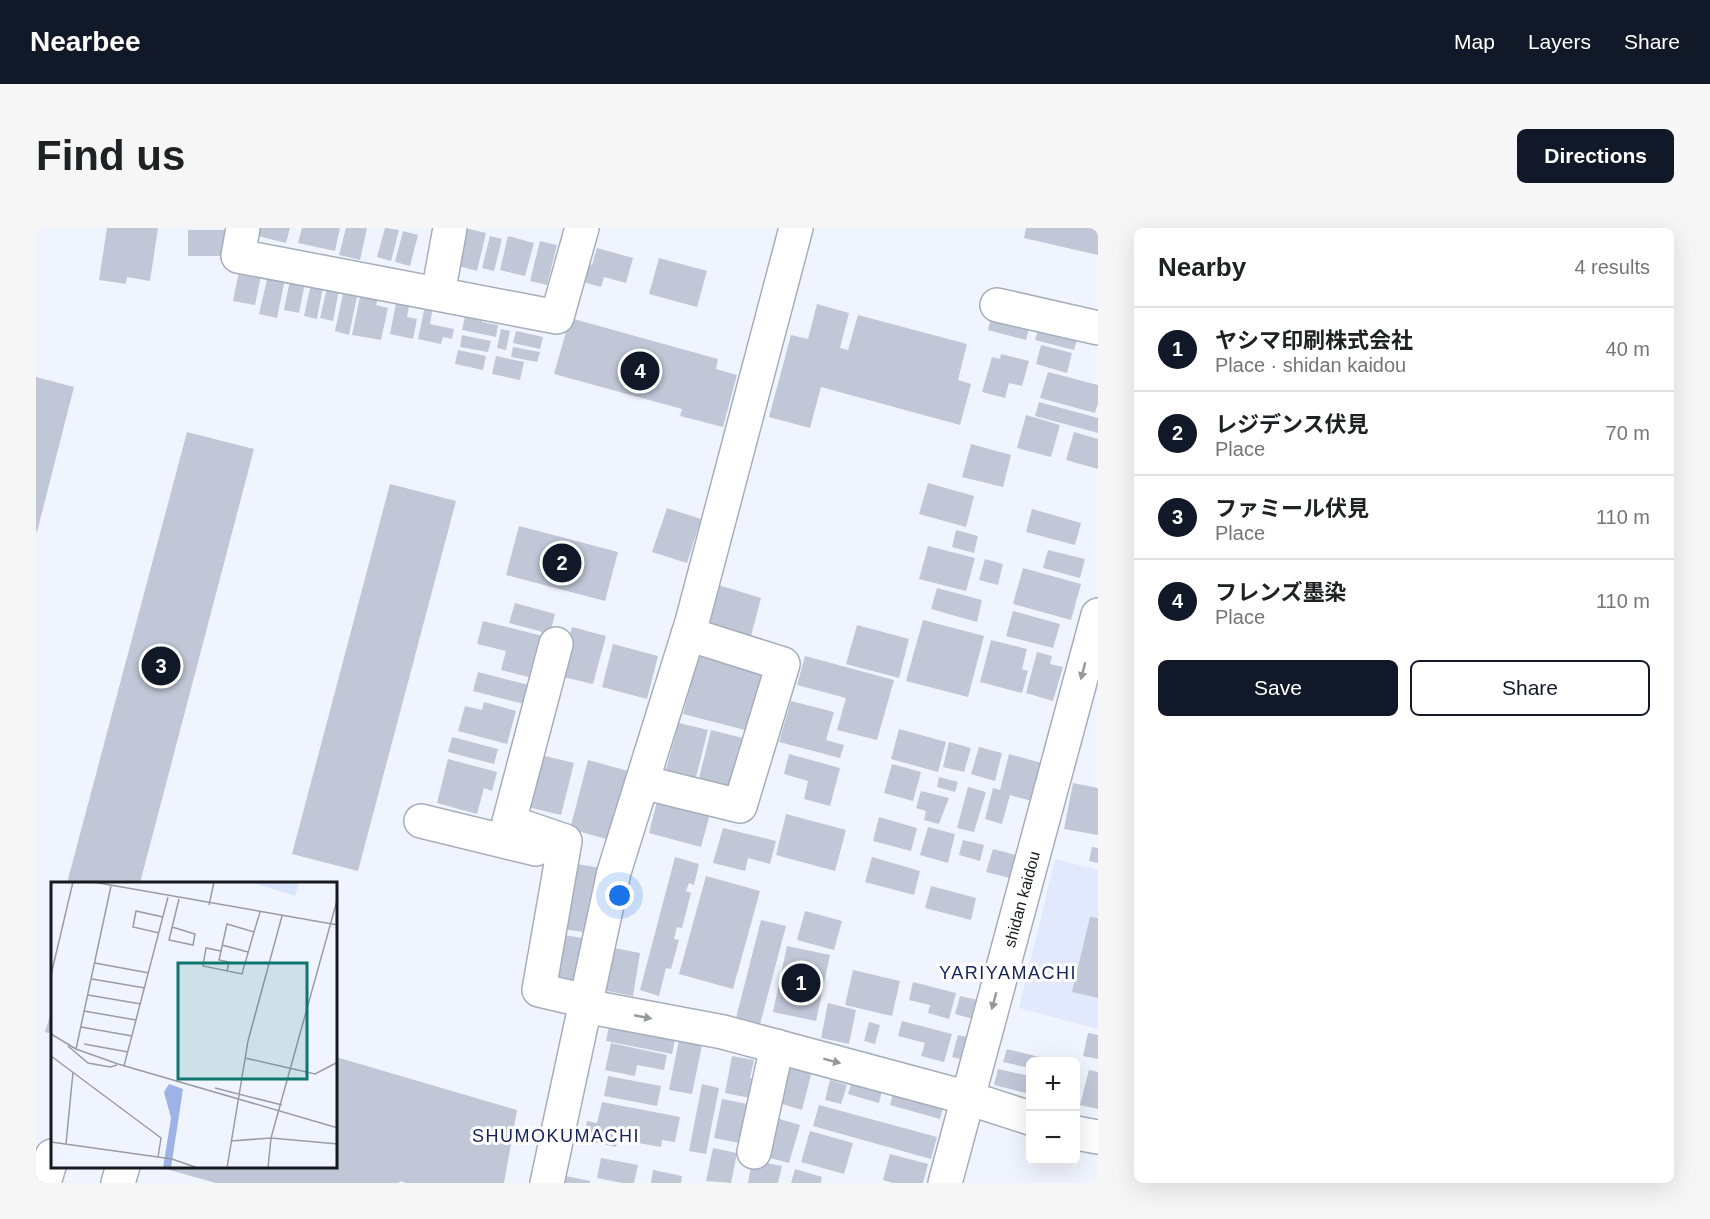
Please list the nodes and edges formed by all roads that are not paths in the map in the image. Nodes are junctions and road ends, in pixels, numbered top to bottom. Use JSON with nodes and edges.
{"nodes":[{"id":1,"x":243,"y":228,"type":"edge"},
{"id":2,"x":450,"y":228,"type":"edge"},
{"id":3,"x":582,"y":228,"type":"edge"},
{"id":4,"x":796,"y":228,"type":"edge"},
{"id":5,"x":438,"y":294,"type":"junction"},
{"id":6,"x":997,"y":305,"type":"dead end"},
{"id":7,"x":1098,"y":328,"type":"edge"},
{"id":8,"x":1098,"y":615,"type":"edge"},
{"id":9,"x":688,"y":634,"type":"junction"},
{"id":10,"x":556,"y":644,"type":"dead end"},
{"id":11,"x":642,"y":782,"type":"junction"},
{"id":12,"x":421,"y":821,"type":"dead end"},
{"id":13,"x":562,"y":856,"type":"junction"},
{"id":14,"x":586,"y":1004,"type":"junction"},
{"id":15,"x":777,"y":1046,"type":"junction"},
{"id":16,"x":968,"y":1098,"type":"junction"},
{"id":17,"x":1026,"y":1117,"type":"edge"},
{"id":18,"x":1080,"y":1133,"type":"edge"},
{"id":19,"x":1098,"y":1137,"type":"edge"},
{"id":20,"x":754,"y":1152,"type":"dead end"},
{"id":21,"x":51,"y":1159,"type":"edge"},
{"id":22,"x":123,"y":1168,"type":"edge"},
{"id":23,"x":44,"y":1183,"type":"edge"},
{"id":24,"x":118,"y":1183,"type":"edge"},
{"id":25,"x":547,"y":1183,"type":"edge"},
{"id":26,"x":945,"y":1183,"type":"edge"}],
"edges":[{"from":1,"to":5,"type":"street"},
{"from":2,"to":5,"type":"street"},
{"from":3,"to":5,"type":"street"},
{"from":4,"to":9,"type":"street"},
{"from":6,"to":7,"type":"street"},
{"from":8,"to":16,"type":"street","name":"shidan kaidou","one_way":true},
{"from":9,"to":11,"type":"street"},
{"from":9,"to":11,"type":"street"},
{"from":10,"to":13,"type":"street"},
{"from":11,"to":14,"type":"street"},
{"from":12,"to":13,"type":"street"},
{"from":13,"to":14,"type":"street"},
{"from":14,"to":15,"type":"street","one_way":true},
{"from":14,"to":25,"type":"street"},
{"from":15,"to":16,"type":"street","one_way":true},
{"from":15,"to":20,"type":"street"},
{"from":16,"to":17,"type":"street"},
{"from":16,"to":26,"type":"street","name":"shidan kaidou"},
{"from":18,"to":19,"type":"street"},
{"from":21,"to":23,"type":"street"},
{"from":22,"to":24,"type":"street"}]}
